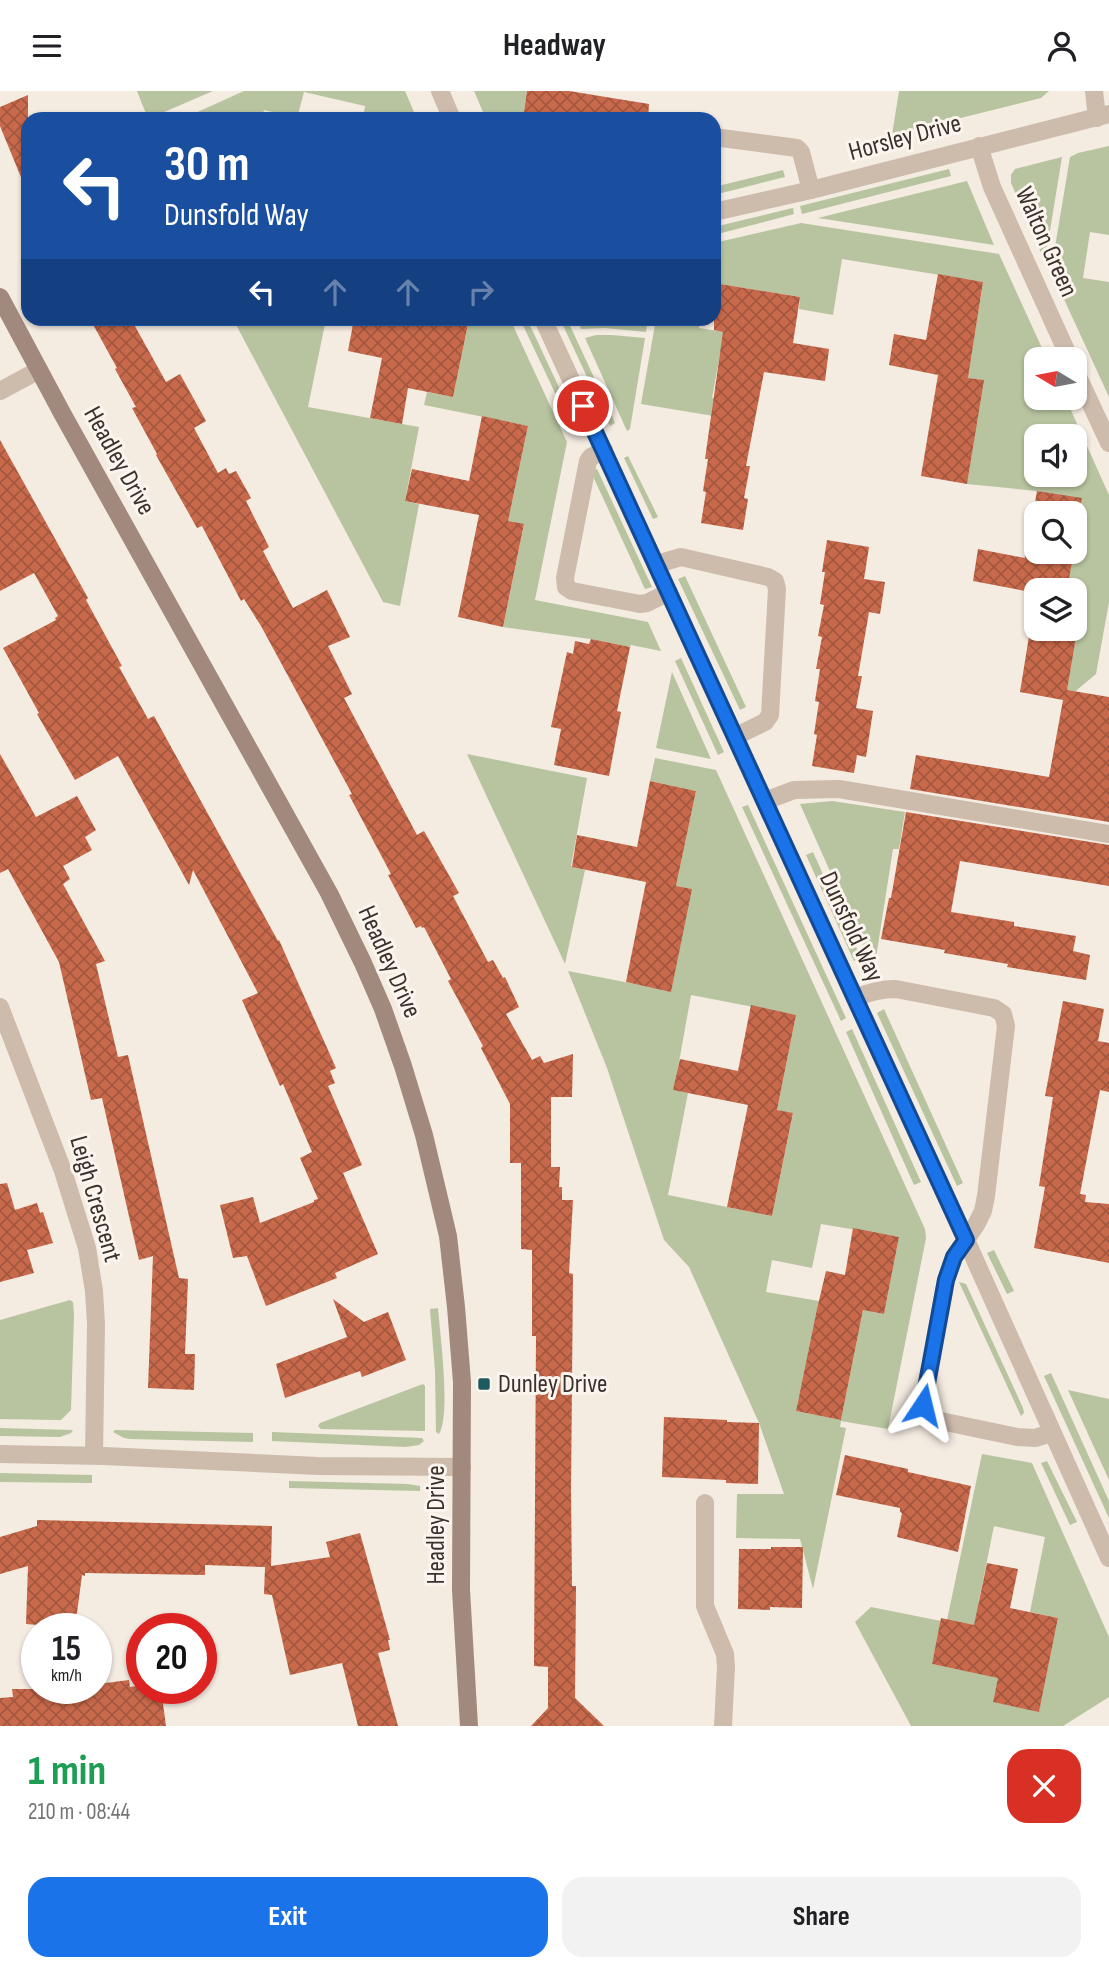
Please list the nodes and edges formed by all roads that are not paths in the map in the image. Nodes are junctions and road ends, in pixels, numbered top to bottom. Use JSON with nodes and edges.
{"nodes":[{"id":1,"x":440,"y":91,"type":"edge"},
{"id":2,"x":1094,"y":91,"type":"edge"},
{"id":3,"x":449,"y":112,"type":"edge"},
{"id":4,"x":1103,"y":116,"type":"edge"},
{"id":5,"x":721,"y":138,"type":"edge"},
{"id":6,"x":979,"y":146,"type":"junction"},
{"id":7,"x":811,"y":190,"type":"junction"},
{"id":8,"x":721,"y":210,"type":"edge"},
{"id":9,"x":0,"y":297,"type":"edge"},
{"id":10,"x":546,"y":326,"type":"edge"},
{"id":11,"x":1065,"y":347,"type":"edge"},
{"id":12,"x":39,"y":370,"type":"junction"},
{"id":13,"x":0,"y":391,"type":"edge"},
{"id":14,"x":1087,"y":396,"type":"edge"},
{"id":15,"x":1109,"y":443,"type":"edge"},
{"id":16,"x":604,"y":450,"type":"junction"},
{"id":17,"x":657,"y":564,"type":"junction"},
{"id":18,"x":669,"y":592,"type":"junction"},
{"id":19,"x":736,"y":736,"type":"junction"},
{"id":20,"x":765,"y":801,"type":"junction"},
{"id":21,"x":1109,"y":834,"type":"edge"},
{"id":22,"x":855,"y":998,"type":"junction"},
{"id":23,"x":0,"y":1007,"type":"edge"},
{"id":24,"x":966,"y":1240,"type":"junction"},
{"id":25,"x":1052,"y":1433,"type":"junction"},
{"id":26,"x":0,"y":1454,"type":"edge"},
{"id":27,"x":94,"y":1456,"type":"junction"},
{"id":28,"x":462,"y":1467,"type":"junction"},
{"id":29,"x":705,"y":1503,"type":"dead end"},
{"id":30,"x":1109,"y":1558,"type":"edge"},
{"id":31,"x":469,"y":1726,"type":"edge"},
{"id":32,"x":723,"y":1726,"type":"edge"}],
"edges":[{"from":1,"to":3,"type":"street"},
{"from":2,"to":4,"type":"street"},
{"from":4,"to":6,"type":"street","name":"Horsley Drive"},
{"from":5,"to":7,"type":"street"},
{"from":6,"to":7,"type":"street","name":"Horsley Drive"},
{"from":6,"to":11,"type":"street","name":"Walton Green"},
{"from":7,"to":8,"type":"street","name":"Horsley Drive"},
{"from":9,"to":12,"type":"street","name":"Headley Drive"},
{"from":10,"to":16,"type":"street","name":"Dunsfold Way"},
{"from":12,"to":13,"type":"street"},
{"from":12,"to":28,"type":"street","name":"Headley Drive"},
{"from":14,"to":15,"type":"street"},
{"from":16,"to":17,"type":"street","name":"Dunsfold Way"},
{"from":16,"to":18,"type":"street"},
{"from":17,"to":18,"type":"street","name":"Dunsfold Way"},
{"from":17,"to":19,"type":"street"},
{"from":18,"to":19,"type":"street","name":"Dunsfold Way"},
{"from":19,"to":20,"type":"street","name":"Dunsfold Way"},
{"from":20,"to":21,"type":"street"},
{"from":20,"to":22,"type":"street","name":"Dunsfold Way"},
{"from":22,"to":24,"type":"street","name":"Dunsfold Way"},
{"from":22,"to":24,"type":"street"},
{"from":23,"to":27,"type":"street","name":"Leigh Crescent"},
{"from":24,"to":25,"type":"street","name":"Dunsfold Way"},
{"from":24,"to":25,"type":"street"},
{"from":25,"to":30,"type":"street","name":"Dunsfold Way"},
{"from":26,"to":27,"type":"street"},
{"from":27,"to":28,"type":"street"},
{"from":28,"to":31,"type":"street","name":"Headley Drive"},
{"from":29,"to":32,"type":"street"}]}
